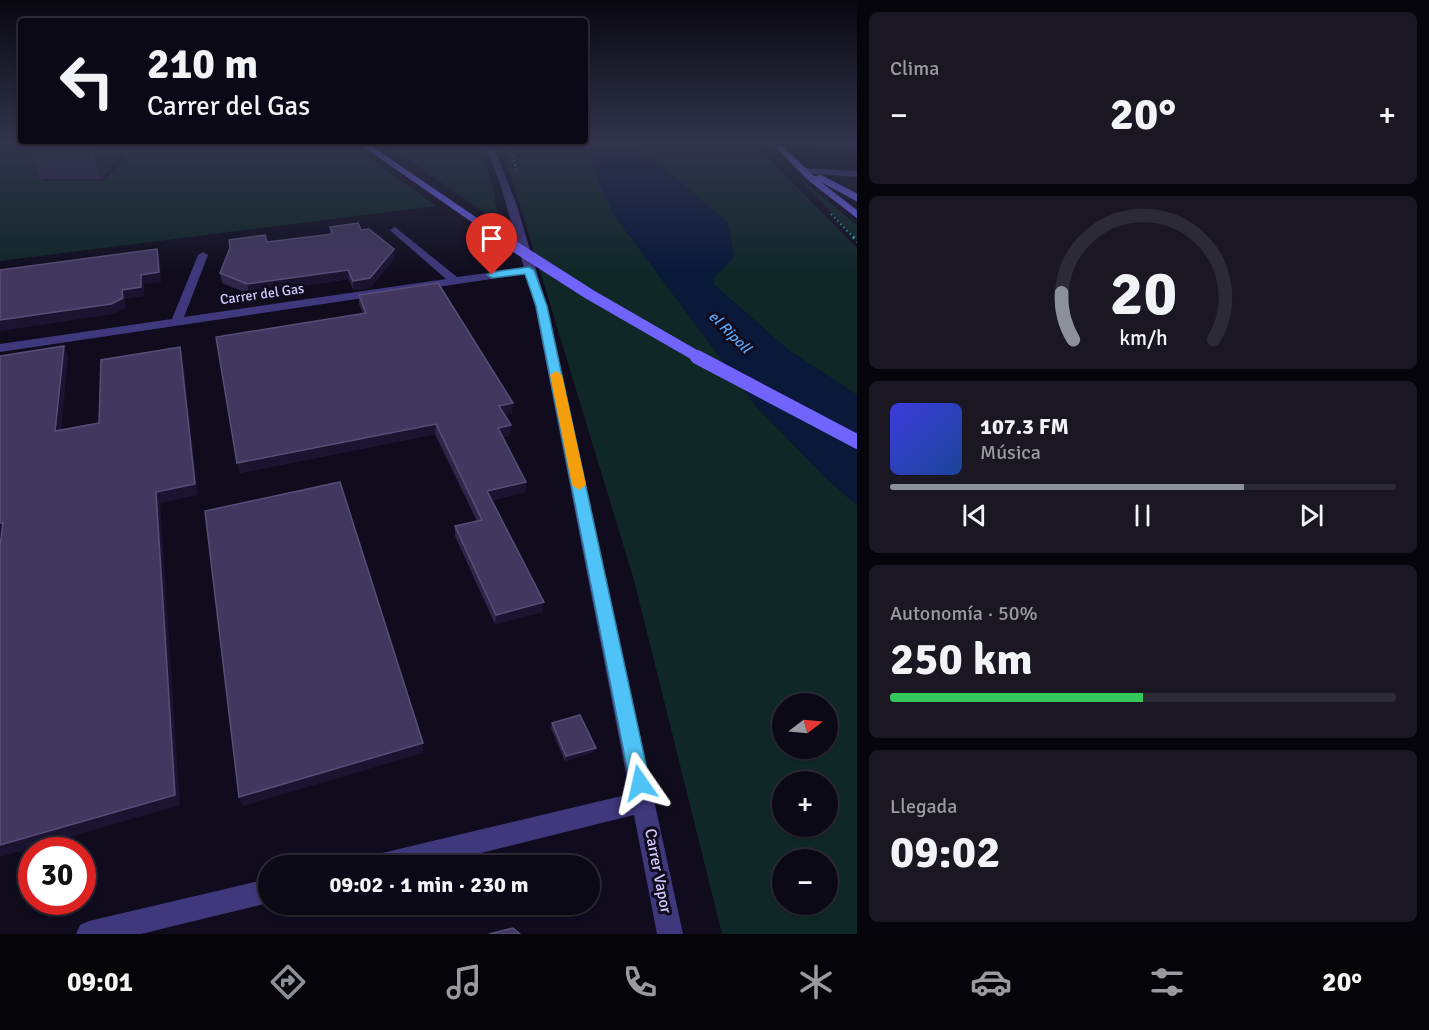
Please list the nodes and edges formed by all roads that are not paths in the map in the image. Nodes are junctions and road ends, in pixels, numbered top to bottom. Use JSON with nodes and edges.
{"nodes":[{"id":1,"x":426,"y":187,"type":"edge"},
{"id":2,"x":505,"y":187,"type":"edge"},
{"id":3,"x":823,"y":187,"type":"edge"},
{"id":4,"x":838,"y":187,"type":"edge"},
{"id":5,"x":849,"y":187,"type":"edge"},
{"id":6,"x":847,"y":191,"type":"junction"},
{"id":7,"x":857,"y":198,"type":"edge"},
{"id":8,"x":857,"y":215,"type":"edge"},
{"id":9,"x":395,"y":230,"type":"dead end"},
{"id":10,"x":203,"y":255,"type":"dead end"},
{"id":11,"x":529,"y":270,"type":"junction"},
{"id":12,"x":455,"y":280,"type":"junction"},
{"id":13,"x":177,"y":321,"type":"junction"},
{"id":14,"x":0,"y":348,"type":"edge"},
{"id":15,"x":857,"y":441,"type":"edge"},
{"id":16,"x":644,"y":802,"type":"junction"},
{"id":17,"x":424,"y":855,"type":"edge"},
{"id":18,"x":258,"y":893,"type":"edge"},
{"id":19,"x":89,"y":934,"type":"edge"},
{"id":20,"x":670,"y":934,"type":"edge"}],
"edges":[{"from":1,"to":15,"type":"main road","bridge":true},
{"from":2,"to":11,"type":"street","name":"Carrer Vapor"},
{"from":3,"to":8,"type":"main road"},
{"from":4,"to":6,"type":"main road"},
{"from":5,"to":6,"type":"street"},
{"from":6,"to":7,"type":"main road"},
{"from":9,"to":12,"type":"street"},
{"from":10,"to":13,"type":"street"},
{"from":11,"to":12,"type":"street","name":"Carrer del Gas"},
{"from":11,"to":16,"type":"street","name":"Carrer Vapor"},
{"from":12,"to":13,"type":"street","name":"Carrer del Gas"},
{"from":13,"to":14,"type":"street","name":"Carrer del Gas"},
{"from":16,"to":17,"type":"street"},
{"from":16,"to":20,"type":"street","name":"Carrer Vapor"},
{"from":18,"to":19,"type":"street"}]}
